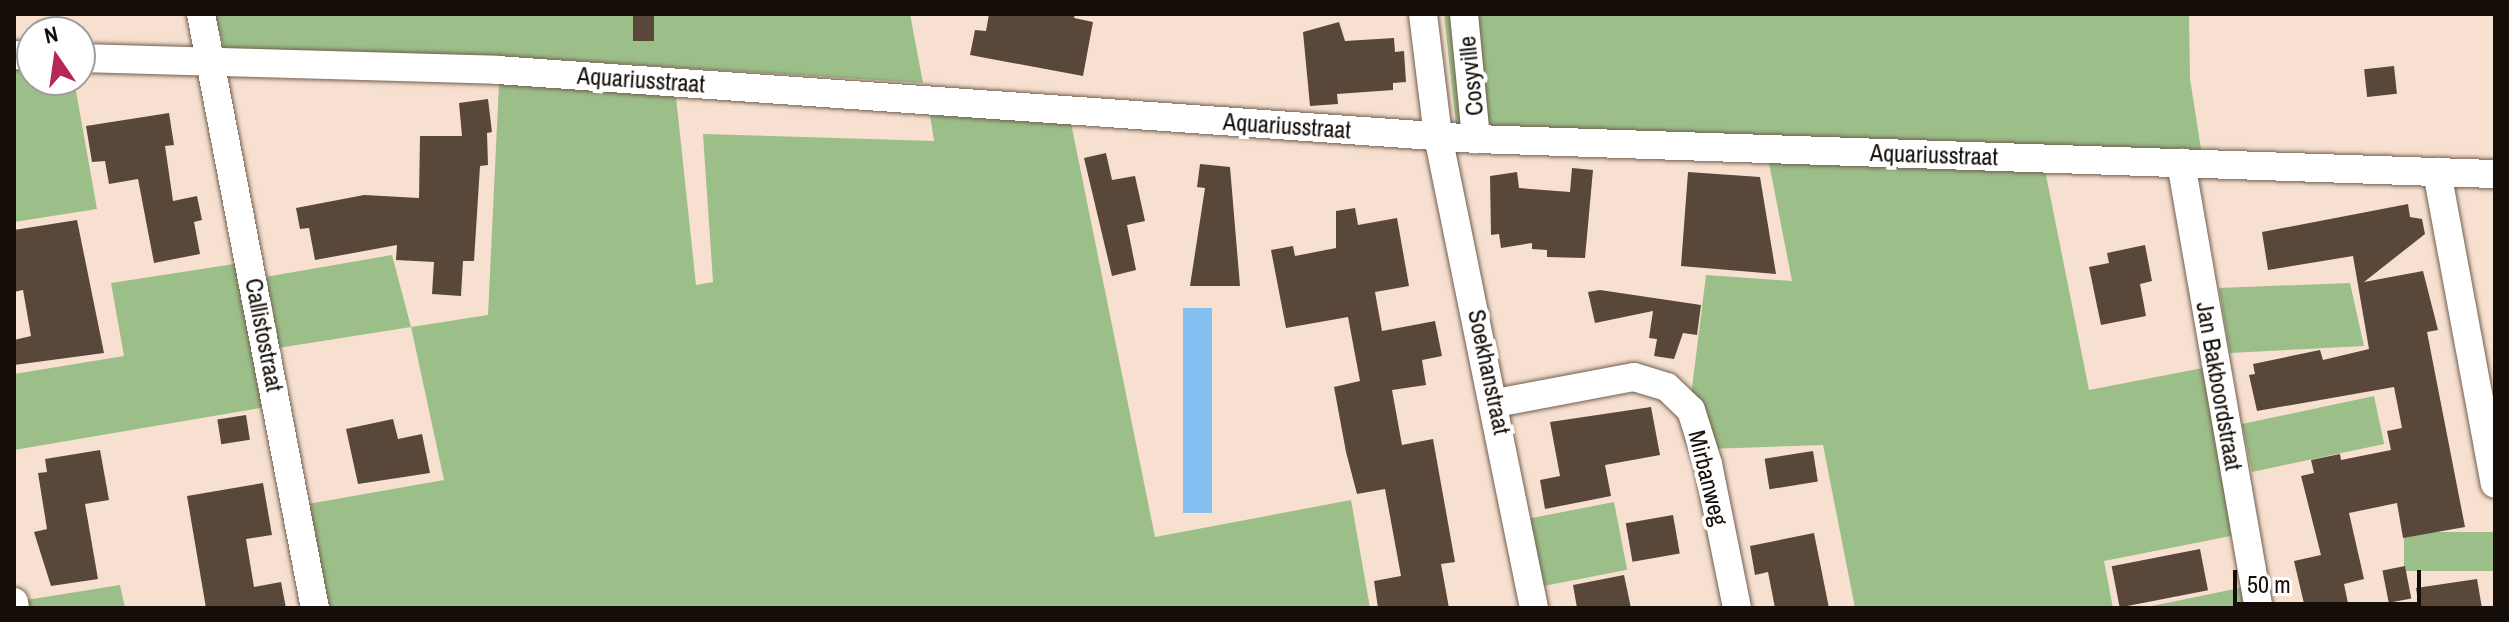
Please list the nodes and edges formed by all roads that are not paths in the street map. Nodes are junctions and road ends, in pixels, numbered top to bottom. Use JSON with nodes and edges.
{"nodes":[{"id":1,"x":201,"y":14,"type":"edge"},
{"id":2,"x":1423,"y":14,"type":"edge"},
{"id":3,"x":1464,"y":14,"type":"edge"},
{"id":4,"x":96,"y":58,"type":"edge"},
{"id":5,"x":211,"y":62,"type":"junction"},
{"id":6,"x":1474,"y":98,"type":"junction"},
{"id":7,"x":1435,"y":100,"type":"junction"},
{"id":8,"x":1438,"y":136,"type":"junction"},
{"id":9,"x":1476,"y":139,"type":"junction"},
{"id":10,"x":2181,"y":163,"type":"junction"},
{"id":11,"x":2437,"y":172,"type":"junction"},
{"id":12,"x":2495,"y":174,"type":"edge"},
{"id":13,"x":1496,"y":403,"type":"junction"},
{"id":14,"x":2495,"y":484,"type":"edge"},
{"id":15,"x":315,"y":608,"type":"edge"},
{"id":16,"x":1534,"y":608,"type":"edge"},
{"id":17,"x":1737,"y":608,"type":"edge"},
{"id":18,"x":2259,"y":608,"type":"edge"}],
"edges":[{"from":1,"to":5,"type":"street","name":"Callistostraat"},
{"from":2,"to":7,"type":"street","name":"Cosyville"},
{"from":3,"to":6,"type":"street","name":"Cosyville"},
{"from":4,"to":5,"type":"street","name":"Aquariusstraat"},
{"from":5,"to":8,"type":"street","name":"Aquariusstraat"},
{"from":5,"to":15,"type":"street","name":"Callistostraat"},
{"from":6,"to":7,"type":"street"},
{"from":6,"to":9,"type":"street","name":"Cosyville"},
{"from":7,"to":8,"type":"street","name":"Cosyville"},
{"from":8,"to":9,"type":"street","name":"Aquariusstraat"},
{"from":8,"to":13,"type":"street","name":"Soekhanstraat"},
{"from":9,"to":10,"type":"street","name":"Aquariusstraat"},
{"from":10,"to":11,"type":"street","name":"Aquariusstraat"},
{"from":10,"to":18,"type":"street","name":"Jan Bakboordstraat"},
{"from":11,"to":12,"type":"street","name":"Aquariusstraat"},
{"from":11,"to":14,"type":"street"},
{"from":13,"to":16,"type":"street","name":"Soekhanstraat"},
{"from":13,"to":17,"type":"street","name":"Mirbanweg"}]}
